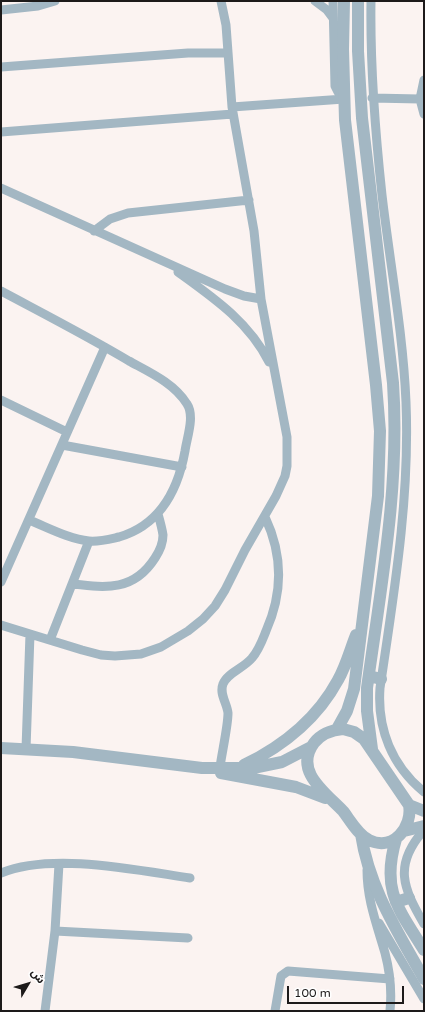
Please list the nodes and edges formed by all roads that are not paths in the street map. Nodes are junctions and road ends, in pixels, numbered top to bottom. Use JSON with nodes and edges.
{"nodes":[{"id":1,"x":55,"y":1,"type":"edge"},
{"id":2,"x":222,"y":1,"type":"edge"},
{"id":3,"x":315,"y":1,"type":"edge"},
{"id":4,"x":333,"y":1,"type":"edge"},
{"id":5,"x":344,"y":1,"type":"edge"},
{"id":6,"x":358,"y":1,"type":"edge"},
{"id":7,"x":370,"y":1,"type":"edge"},
{"id":8,"x":1,"y":10,"type":"edge"},
{"id":9,"x":333,"y":18,"type":"junction"},
{"id":10,"x":227,"y":53,"type":"junction"},
{"id":11,"x":1,"y":67,"type":"edge"},
{"id":12,"x":424,"y":80,"type":"edge"},
{"id":13,"x":344,"y":98,"type":"junction"},
{"id":14,"x":372,"y":98,"type":"junction"},
{"id":15,"x":420,"y":99,"type":"junction"},
{"id":16,"x":233,"y":110,"type":"junction"},
{"id":17,"x":424,"y":114,"type":"edge"},
{"id":18,"x":1,"y":132,"type":"edge"},
{"id":19,"x":1,"y":188,"type":"edge"},
{"id":20,"x":249,"y":200,"type":"junction"},
{"id":21,"x":94,"y":230,"type":"junction"},
{"id":22,"x":164,"y":262,"type":"junction"},
{"id":23,"x":1,"y":291,"type":"edge"},
{"id":24,"x":261,"y":299,"type":"junction"},
{"id":25,"x":105,"y":346,"type":"junction"},
{"id":26,"x":273,"y":371,"type":"junction"},
{"id":27,"x":2,"y":402,"type":"edge"},
{"id":28,"x":67,"y":432,"type":"junction"},
{"id":29,"x":62,"y":445,"type":"junction"},
{"id":30,"x":182,"y":467,"type":"junction"},
{"id":31,"x":158,"y":514,"type":"junction"},
{"id":32,"x":265,"y":517,"type":"junction"},
{"id":33,"x":29,"y":520,"type":"junction"},
{"id":34,"x":89,"y":541,"type":"junction"},
{"id":35,"x":1,"y":582,"type":"edge"},
{"id":36,"x":73,"y":584,"type":"junction"},
{"id":37,"x":364,"y":611,"type":"junction"},
{"id":38,"x":1,"y":625,"type":"edge"},
{"id":39,"x":30,"y":634,"type":"junction"},
{"id":40,"x":50,"y":640,"type":"junction"},
{"id":41,"x":369,"y":676,"type":"junction"},
{"id":42,"x":381,"y":678,"type":"junction"},
{"id":43,"x":337,"y":729,"type":"junction"},
{"id":44,"x":3,"y":746,"type":"edge"},
{"id":45,"x":311,"y":747,"type":"junction"},
{"id":46,"x":26,"y":749,"type":"junction"},
{"id":47,"x":372,"y":749,"type":"junction"},
{"id":48,"x":220,"y":767,"type":"junction"},
{"id":49,"x":240,"y":767,"type":"junction"},
{"id":50,"x":202,"y":768,"type":"junction"},
{"id":51,"x":424,"y":792,"type":"edge"},
{"id":52,"x":409,"y":804,"type":"junction"},
{"id":53,"x":337,"y":805,"type":"junction"},
{"id":54,"x":424,"y":811,"type":"edge"},
{"id":55,"x":424,"y":826,"type":"edge"},
{"id":56,"x":424,"y":830,"type":"edge"},
{"id":57,"x":361,"y":834,"type":"junction"},
{"id":58,"x":400,"y":835,"type":"junction"},
{"id":59,"x":59,"y":864,"type":"junction"},
{"id":60,"x":367,"y":866,"type":"junction"},
{"id":61,"x":1,"y":873,"type":"edge"},
{"id":62,"x":190,"y":878,"type":"dead end"},
{"id":63,"x":408,"y":898,"type":"junction"},
{"id":64,"x":396,"y":902,"type":"junction"},
{"id":65,"x":371,"y":910,"type":"junction"},
{"id":66,"x":424,"y":924,"type":"edge"},
{"id":67,"x":55,"y":931,"type":"junction"},
{"id":68,"x":188,"y":938,"type":"dead end"},
{"id":69,"x":424,"y":950,"type":"edge"},
{"id":70,"x":390,"y":979,"type":"junction"},
{"id":71,"x":424,"y":979,"type":"edge"},
{"id":72,"x":424,"y":999,"type":"edge"},
{"id":73,"x":45,"y":1011,"type":"edge"},
{"id":74,"x":275,"y":1011,"type":"edge"},
{"id":75,"x":390,"y":1011,"type":"edge"}],
"edges":[{"from":1,"to":8,"type":"street"},
{"from":2,"to":10,"type":"street"},
{"from":3,"to":9,"type":"street"},
{"from":4,"to":9,"type":"street"},
{"from":5,"to":13,"type":"street"},
{"from":6,"to":41,"type":"street"},
{"from":7,"to":14,"type":"street"},
{"from":9,"to":13,"type":"street"},
{"from":10,"to":11,"type":"street"},
{"from":10,"to":16,"type":"street"},
{"from":12,"to":15,"type":"street"},
{"from":13,"to":16,"type":"street"},
{"from":13,"to":37,"type":"street"},
{"from":14,"to":15,"type":"street"},
{"from":14,"to":42,"type":"street"},
{"from":15,"to":17,"type":"street"},
{"from":16,"to":18,"type":"street"},
{"from":16,"to":20,"type":"street"},
{"from":19,"to":21,"type":"street"},
{"from":20,"to":21,"type":"street"},
{"from":20,"to":24,"type":"street"},
{"from":21,"to":22,"type":"street"},
{"from":22,"to":24,"type":"street"},
{"from":22,"to":26,"type":"street"},
{"from":23,"to":25,"type":"street"},
{"from":24,"to":26,"type":"street"},
{"from":25,"to":28,"type":"street"},
{"from":25,"to":30,"type":"street"},
{"from":26,"to":32,"type":"street"},
{"from":27,"to":28,"type":"street"},
{"from":28,"to":29,"type":"street"},
{"from":29,"to":30,"type":"street"},
{"from":29,"to":33,"type":"street"},
{"from":30,"to":31,"type":"street"},
{"from":31,"to":34,"type":"street"},
{"from":31,"to":36,"type":"street"},
{"from":32,"to":40,"type":"street"},
{"from":32,"to":48,"type":"street"},
{"from":33,"to":34,"type":"street"},
{"from":33,"to":35,"type":"street"},
{"from":34,"to":36,"type":"street"},
{"from":36,"to":40,"type":"street"},
{"from":37,"to":43,"type":"street"},
{"from":37,"to":49,"type":"street"},
{"from":38,"to":39,"type":"street"},
{"from":39,"to":40,"type":"street"},
{"from":39,"to":46,"type":"street"},
{"from":41,"to":42,"type":"street"},
{"from":41,"to":47,"type":"street"},
{"from":42,"to":51,"type":"street"},
{"from":43,"to":45,"type":"street"},
{"from":43,"to":47,"type":"street"},
{"from":44,"to":46,"type":"street"},
{"from":45,"to":49,"type":"street"},
{"from":45,"to":53,"type":"street"},
{"from":46,"to":50,"type":"street"},
{"from":47,"to":52,"type":"street"},
{"from":48,"to":49,"type":"street"},
{"from":48,"to":50,"type":"street"},
{"from":50,"to":53,"type":"street"},
{"from":52,"to":54,"type":"street"},
{"from":52,"to":58,"type":"street"},
{"from":53,"to":57,"type":"street"},
{"from":55,"to":58,"type":"street"},
{"from":56,"to":63,"type":"street"},
{"from":57,"to":58,"type":"street"},
{"from":57,"to":60,"type":"street"},
{"from":58,"to":64,"type":"street"},
{"from":59,"to":61,"type":"street"},
{"from":59,"to":62,"type":"street"},
{"from":59,"to":67,"type":"street"},
{"from":60,"to":65,"type":"street"},
{"from":60,"to":71,"type":"street"},
{"from":63,"to":64,"type":"street"},
{"from":63,"to":66,"type":"street"},
{"from":64,"to":69,"type":"street"},
{"from":65,"to":70,"type":"street"},
{"from":65,"to":72,"type":"street"},
{"from":67,"to":68,"type":"street"},
{"from":67,"to":73,"type":"street"},
{"from":70,"to":74,"type":"street"},
{"from":70,"to":75,"type":"street"}]}
